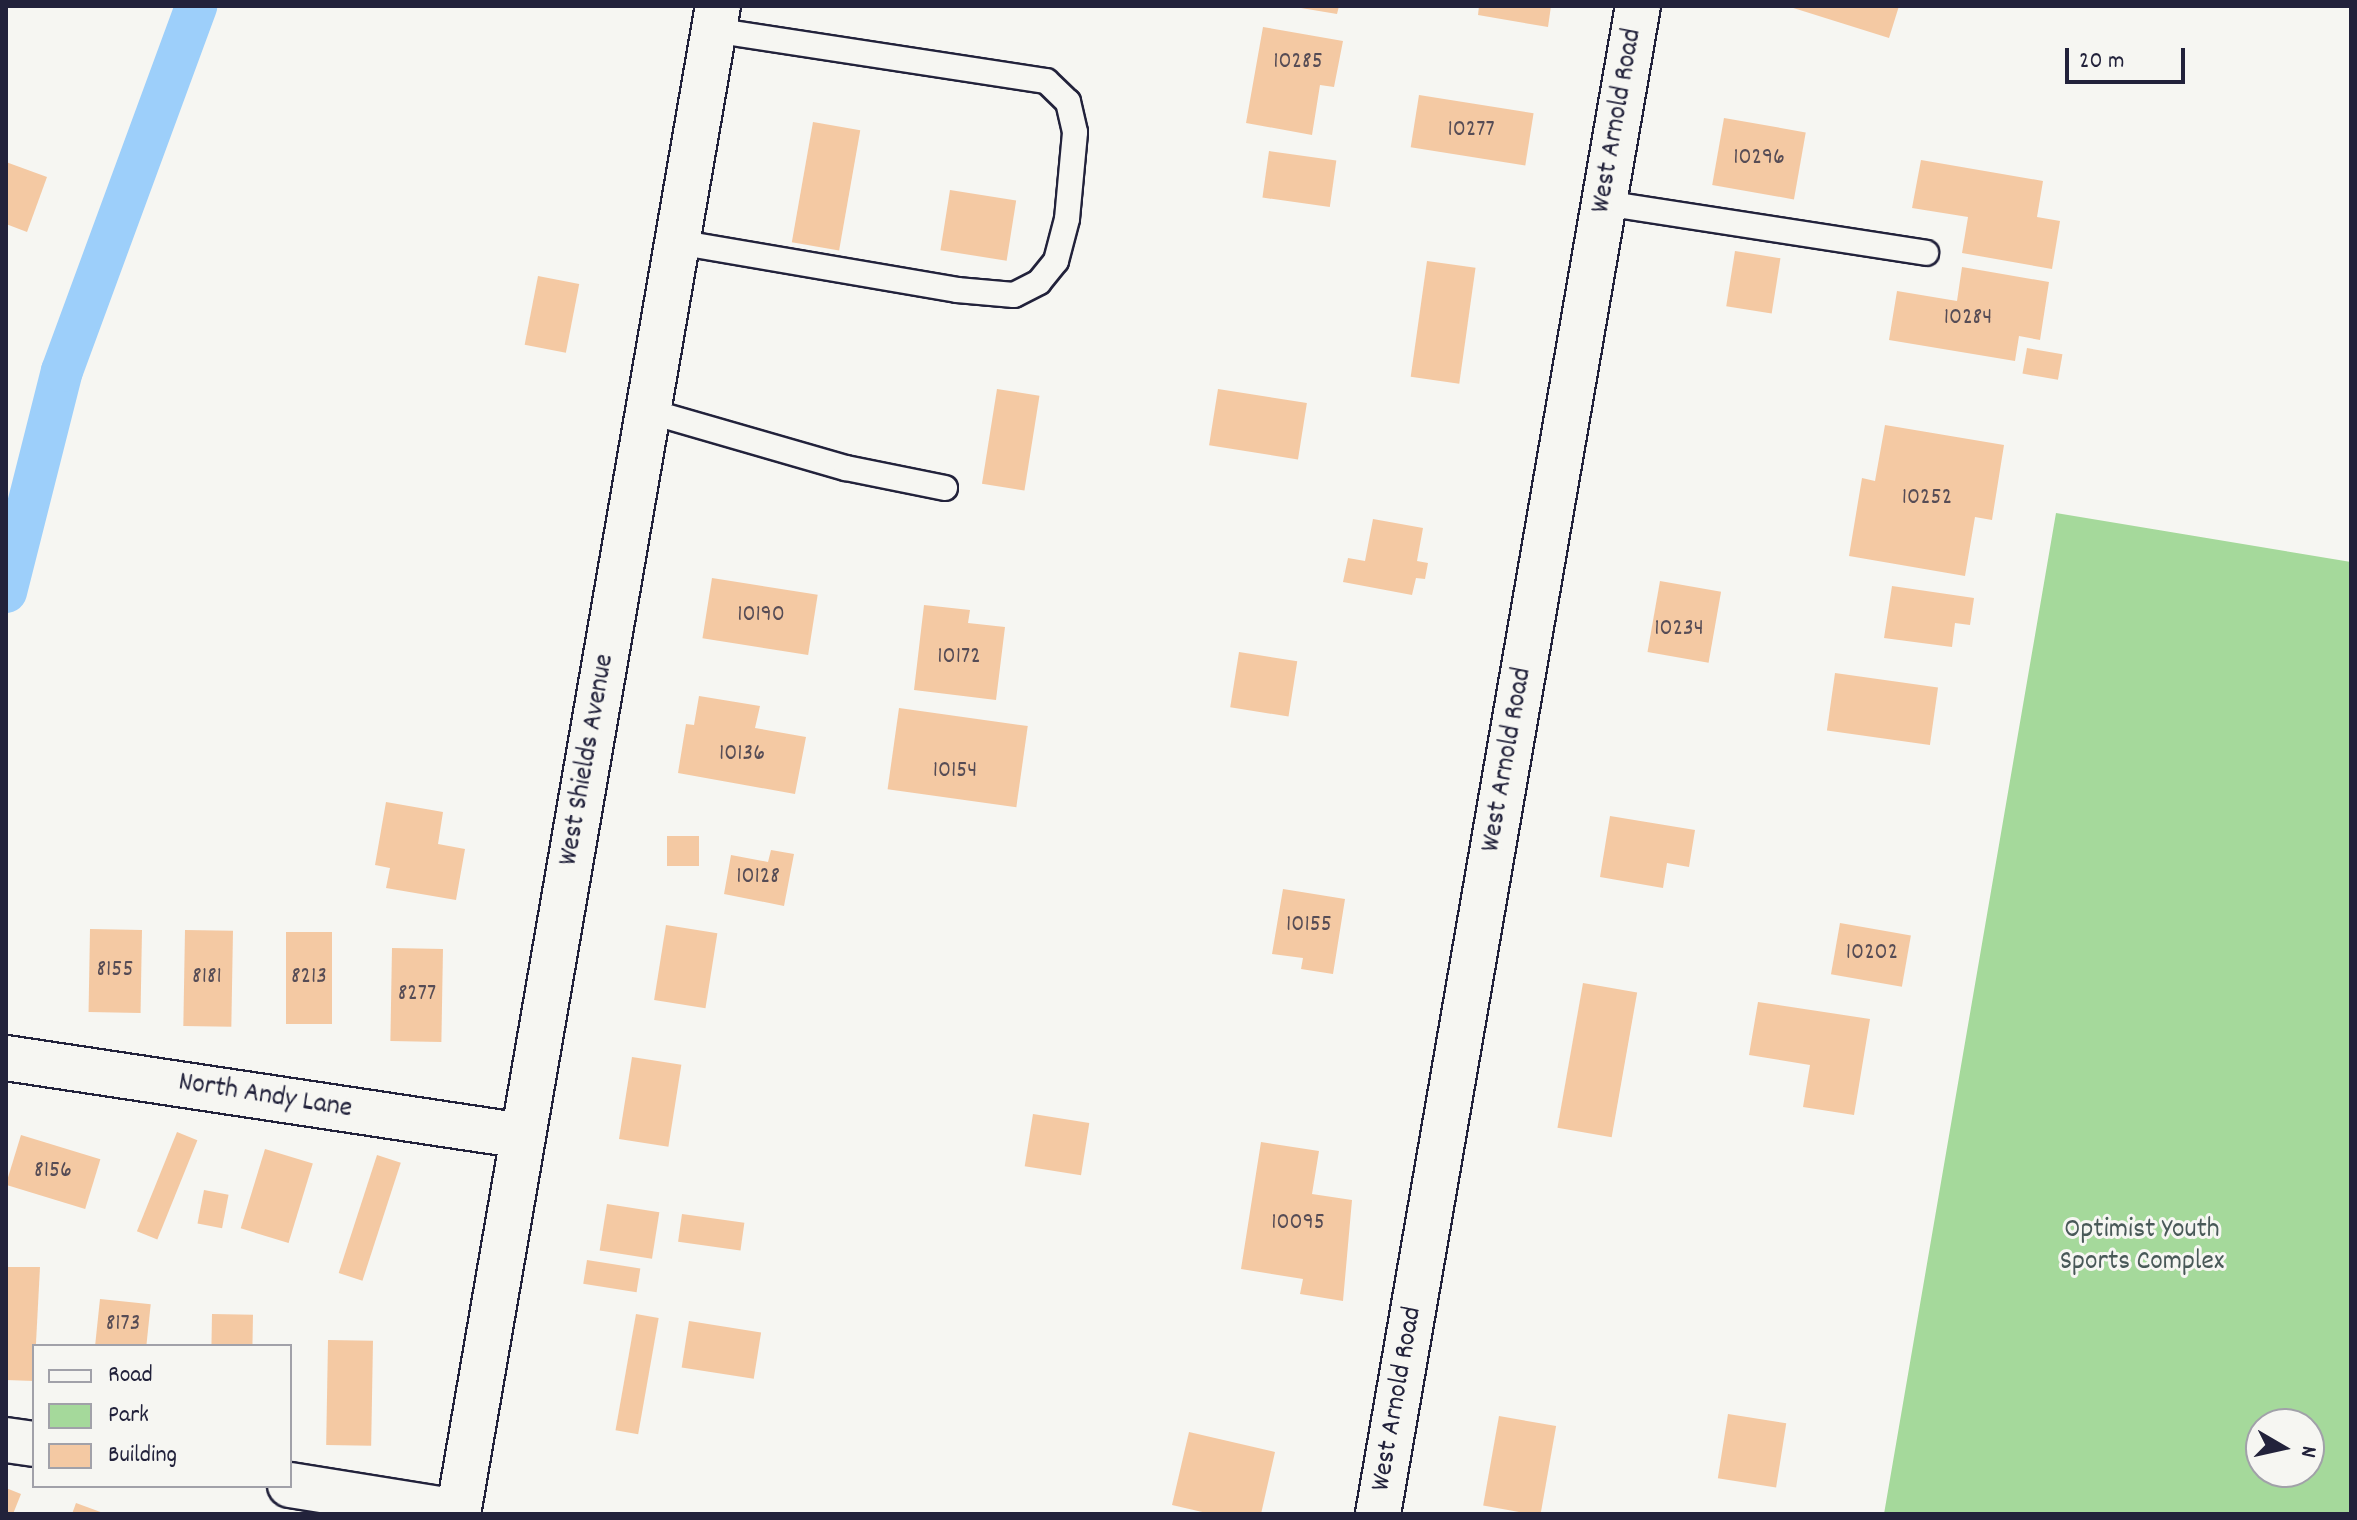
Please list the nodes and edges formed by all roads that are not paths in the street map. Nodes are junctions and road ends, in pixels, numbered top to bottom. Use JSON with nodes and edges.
{"nodes":[{"id":1,"x":1638,"y":6,"type":"edge"},
{"id":2,"x":716,"y":18,"type":"edge"},
{"id":3,"x":1604,"y":203,"type":"junction"},
{"id":4,"x":677,"y":242,"type":"junction"},
{"id":5,"x":1926,"y":253,"type":"dead end"},
{"id":6,"x":648,"y":411,"type":"junction"},
{"id":7,"x":945,"y":488,"type":"dead end"},
{"id":8,"x":6,"y":1058,"type":"edge"},
{"id":9,"x":523,"y":1136,"type":"junction"},
{"id":10,"x":6,"y":1440,"type":"edge"},
{"id":11,"x":32,"y":1444,"type":"edge"},
{"id":12,"x":292,"y":1485,"type":"edge"},
{"id":13,"x":458,"y":1513,"type":"edge"},
{"id":14,"x":1378,"y":1514,"type":"edge"}],
"edges":[{"from":1,"to":3,"type":"street","name":"West Arnold Road"},
{"from":2,"to":4,"type":"street","name":"West Shields Avenue"},
{"from":2,"to":4,"type":"lane"},
{"from":3,"to":5,"type":"lane"},
{"from":3,"to":14,"type":"street","name":"West Arnold Road"},
{"from":4,"to":6,"type":"street","name":"West Shields Avenue"},
{"from":6,"to":7,"type":"lane"},
{"from":6,"to":9,"type":"street","name":"West Shields Avenue"},
{"from":8,"to":9,"type":"street","name":"North Andy Lane"},
{"from":9,"to":13,"type":"street","name":"West Shields Avenue"},
{"from":10,"to":11,"type":"street"},
{"from":12,"to":13,"type":"street"}]}
